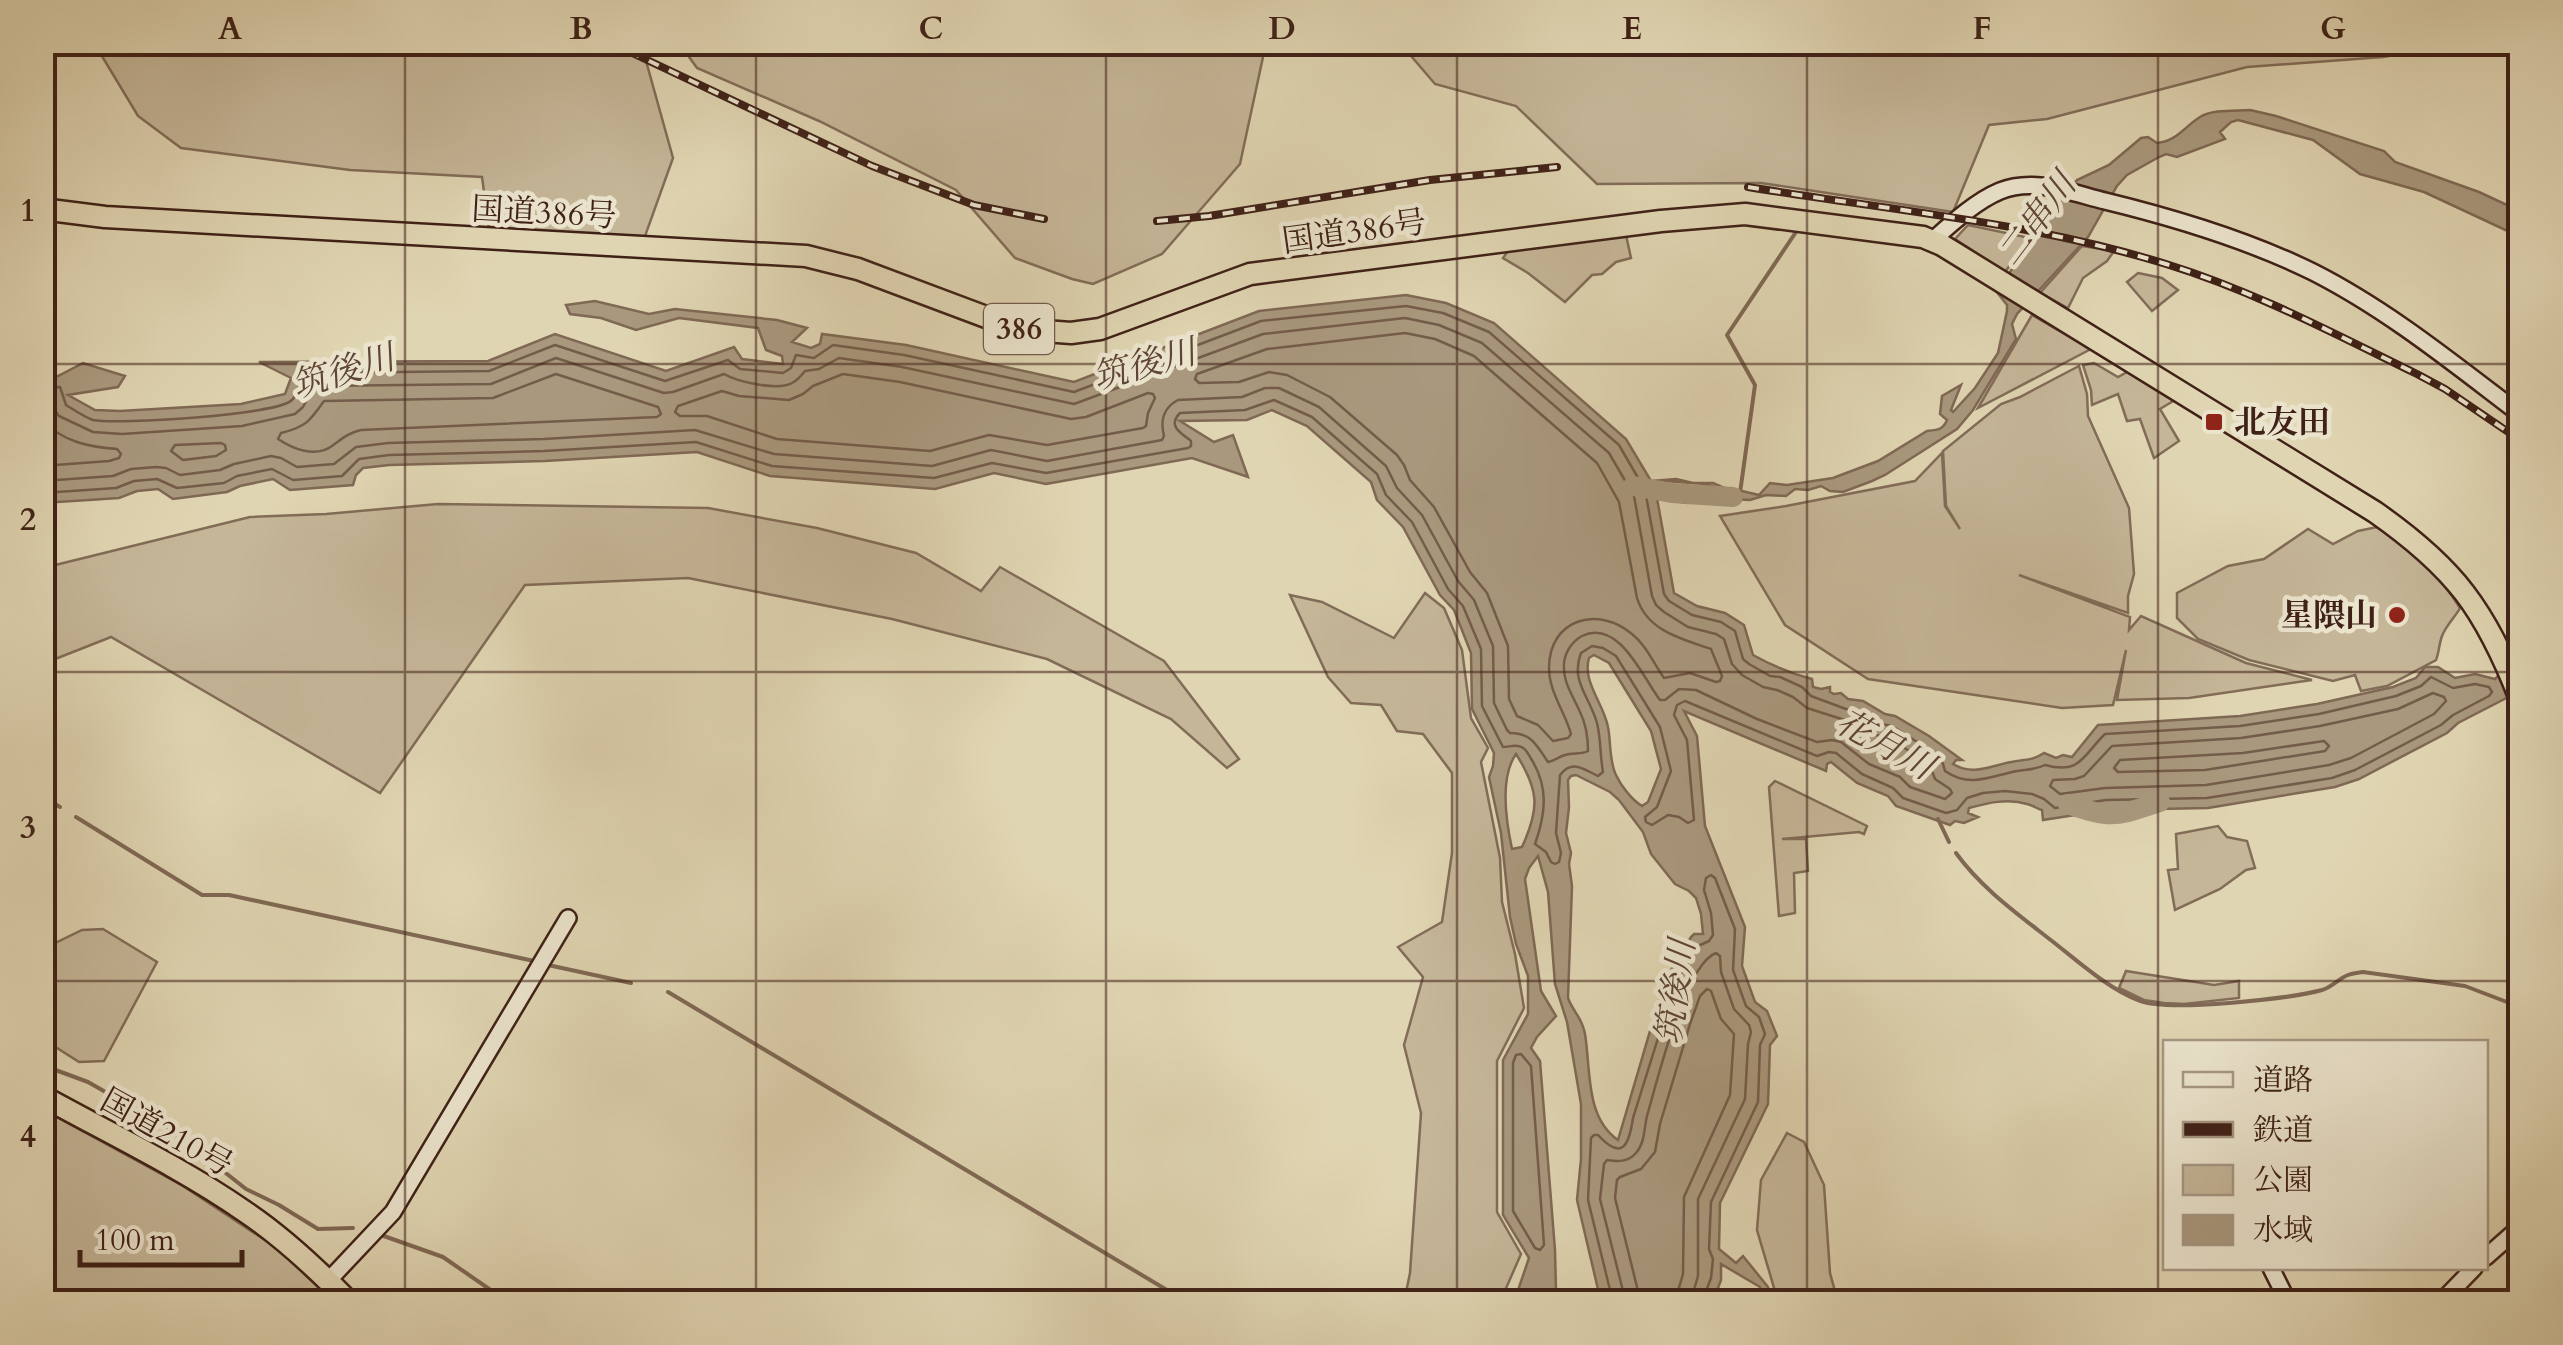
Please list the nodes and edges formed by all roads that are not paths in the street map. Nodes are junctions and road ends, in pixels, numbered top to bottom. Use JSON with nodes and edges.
{"nodes":[{"id":1,"x":42,"y":210,"type":"edge"},
{"id":2,"x":1933,"y":240,"type":"junction"},
{"id":3,"x":2520,"y":414,"type":"edge"},
{"id":4,"x":2520,"y":699,"type":"edge"},
{"id":5,"x":568,"y":918,"type":"dead end"},
{"id":6,"x":42,"y":1096,"type":"edge"},
{"id":7,"x":2520,"y":1227,"type":"edge"},
{"id":8,"x":2488,"y":1256,"type":"edge"},
{"id":9,"x":2272,"y":1270,"type":"edge"},
{"id":10,"x":2472,"y":1270,"type":"edge"},
{"id":11,"x":328,"y":1281,"type":"junction"},
{"id":12,"x":349,"y":1302,"type":"edge"},
{"id":13,"x":2288,"y":1302,"type":"edge"},
{"id":14,"x":2441,"y":1302,"type":"edge"}],
"edges":[{"from":1,"to":2,"type":"highway","name":"国道386号","number":"386"},
{"from":2,"to":3,"type":"street"},
{"from":2,"to":4,"type":"highway","name":"国道386号","number":"386"},
{"from":5,"to":11,"type":"street"},
{"from":6,"to":11,"type":"highway","name":"国道210号"},
{"from":7,"to":8,"type":"street"},
{"from":9,"to":13,"type":"street"},
{"from":10,"to":14,"type":"street"},
{"from":11,"to":12,"type":"highway","name":"国道210号"}]}
